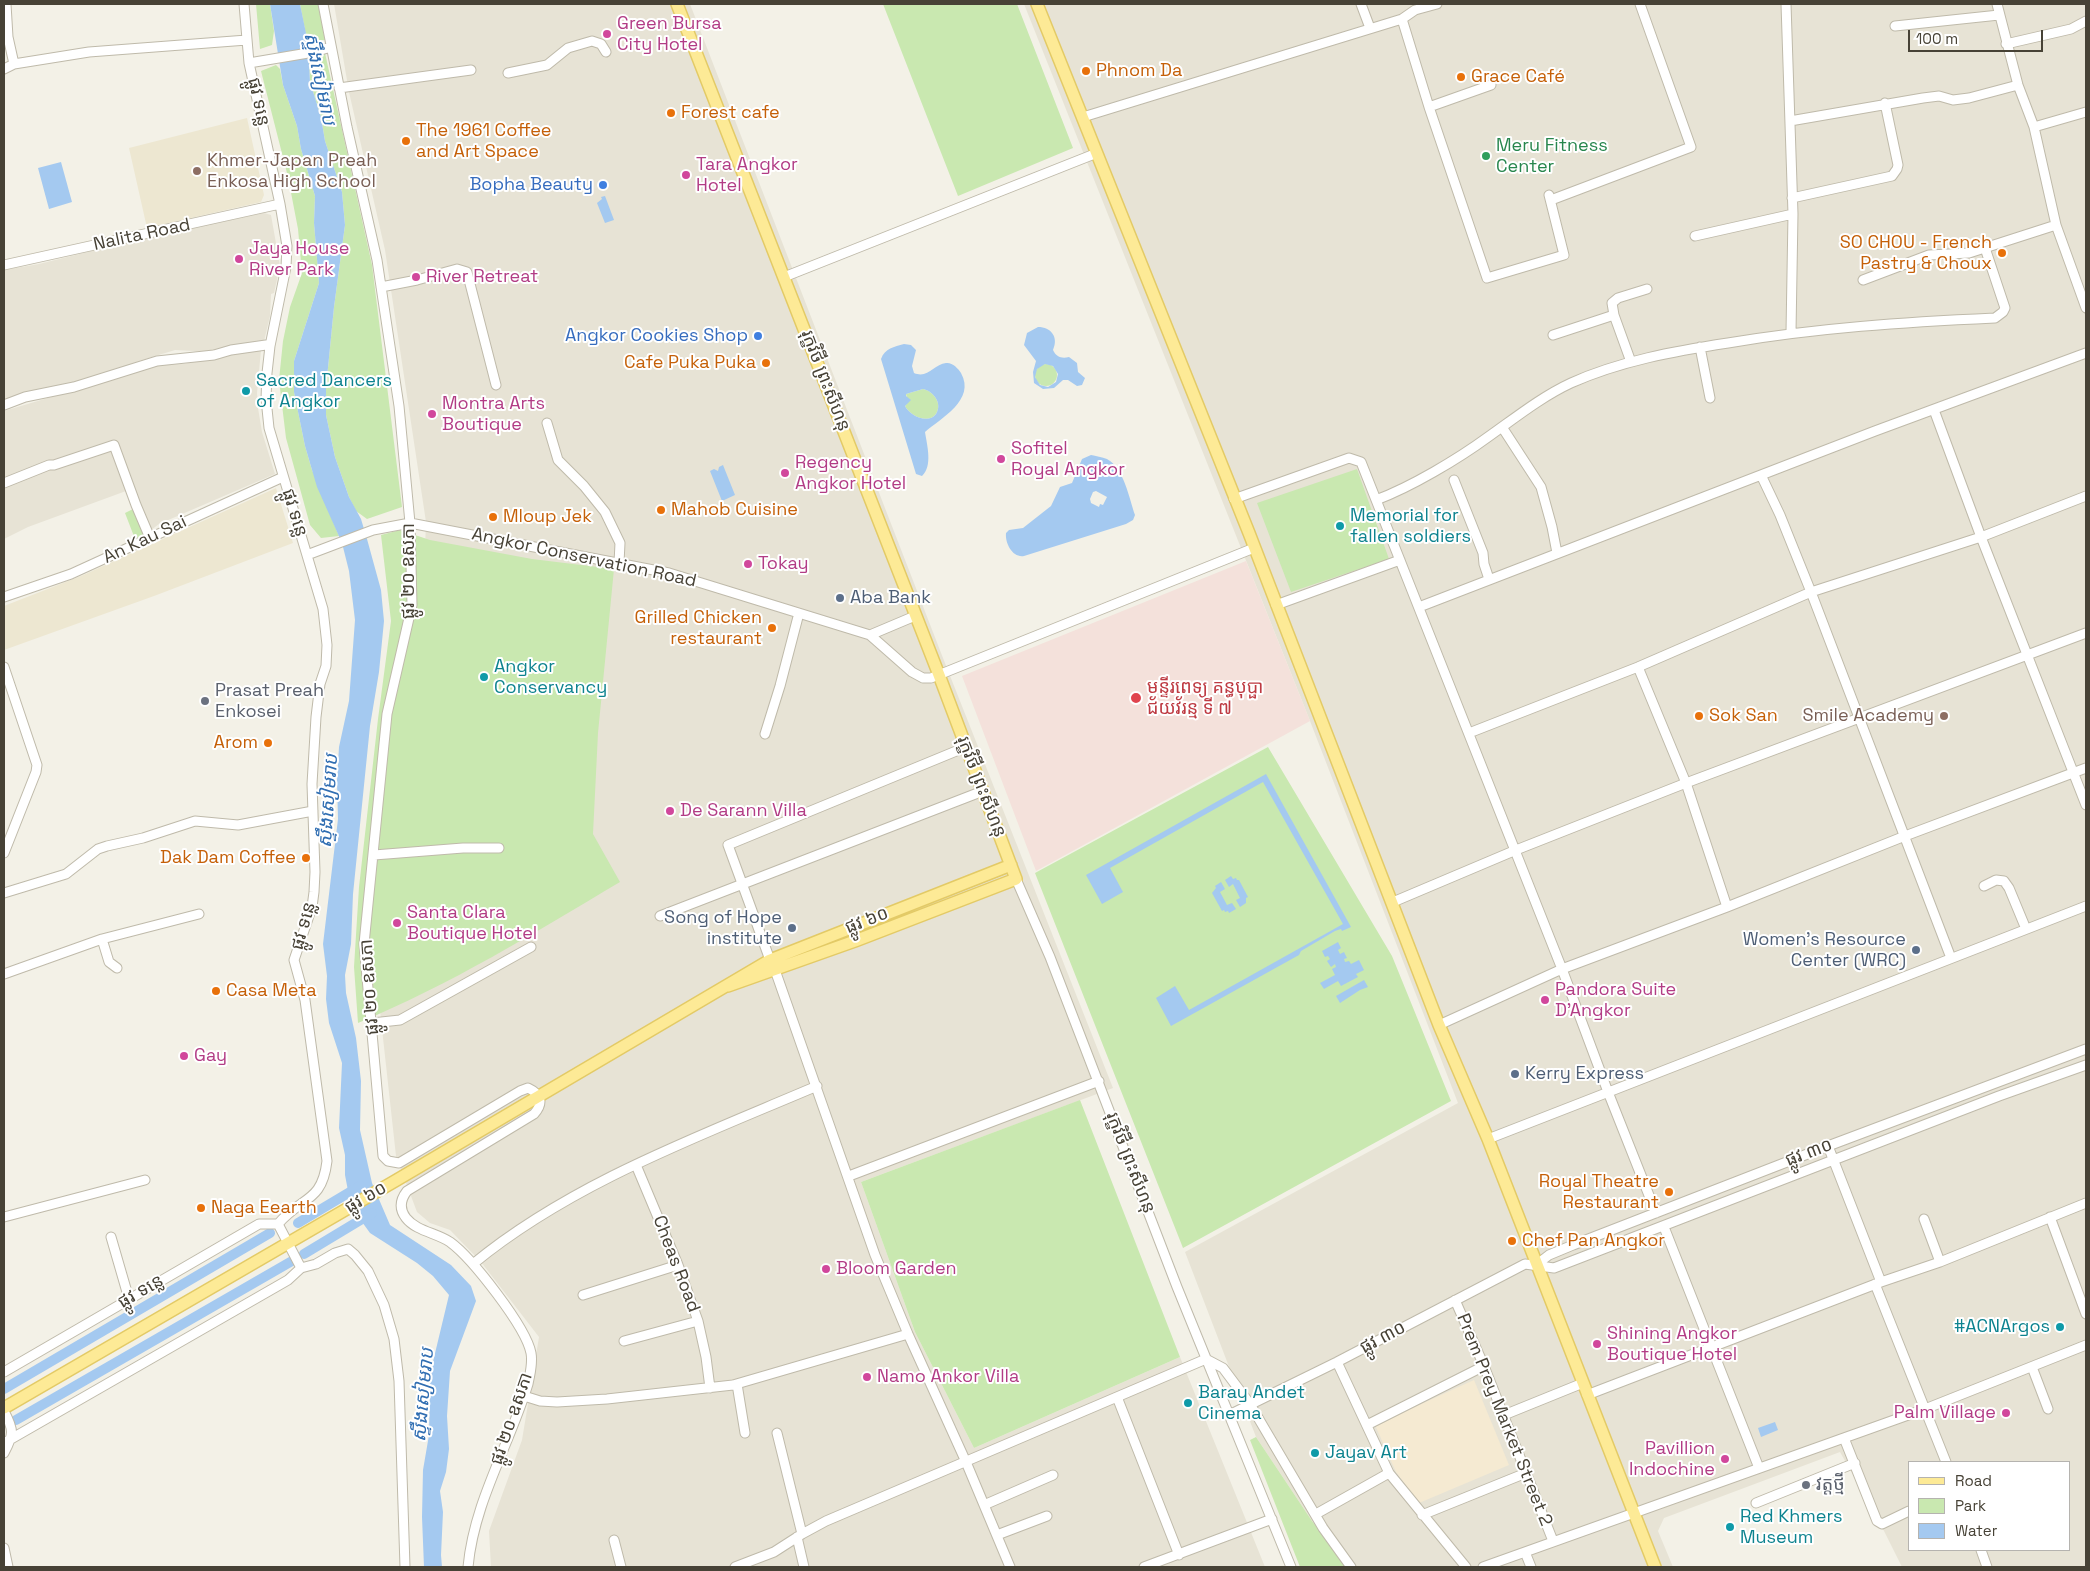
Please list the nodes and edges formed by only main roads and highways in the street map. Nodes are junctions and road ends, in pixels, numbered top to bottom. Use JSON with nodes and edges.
{"nodes":[{"id":1,"x":677,"y":4,"type":"edge"},
{"id":2,"x":1037,"y":4,"type":"edge"},
{"id":3,"x":1011,"y":865,"type":"junction"},
{"id":4,"x":1016,"y":879,"type":"joint"},
{"id":5,"x":773,"y":965,"type":"junction"},
{"id":6,"x":4,"y":1410,"type":"edge"},
{"id":7,"x":1655,"y":1567,"type":"edge"}],
"edges":[{"from":1,"to":3,"type":"main road","name":"រុក្ខវិថី ព្រះសីហនុ"},
{"from":2,"to":7,"type":"main road"},
{"from":3,"to":4,"type":"main road","name":"រុក្ខវិថី ព្រះសីហនុ"},
{"from":3,"to":5,"type":"main road","name":"ផ្លូវ ៦០"},
{"from":4,"to":5,"type":"main road","name":"ផ្លូវ ៦០"},
{"from":5,"to":6,"type":"main road","name":"ផ្លូវ ៦០"}]}
